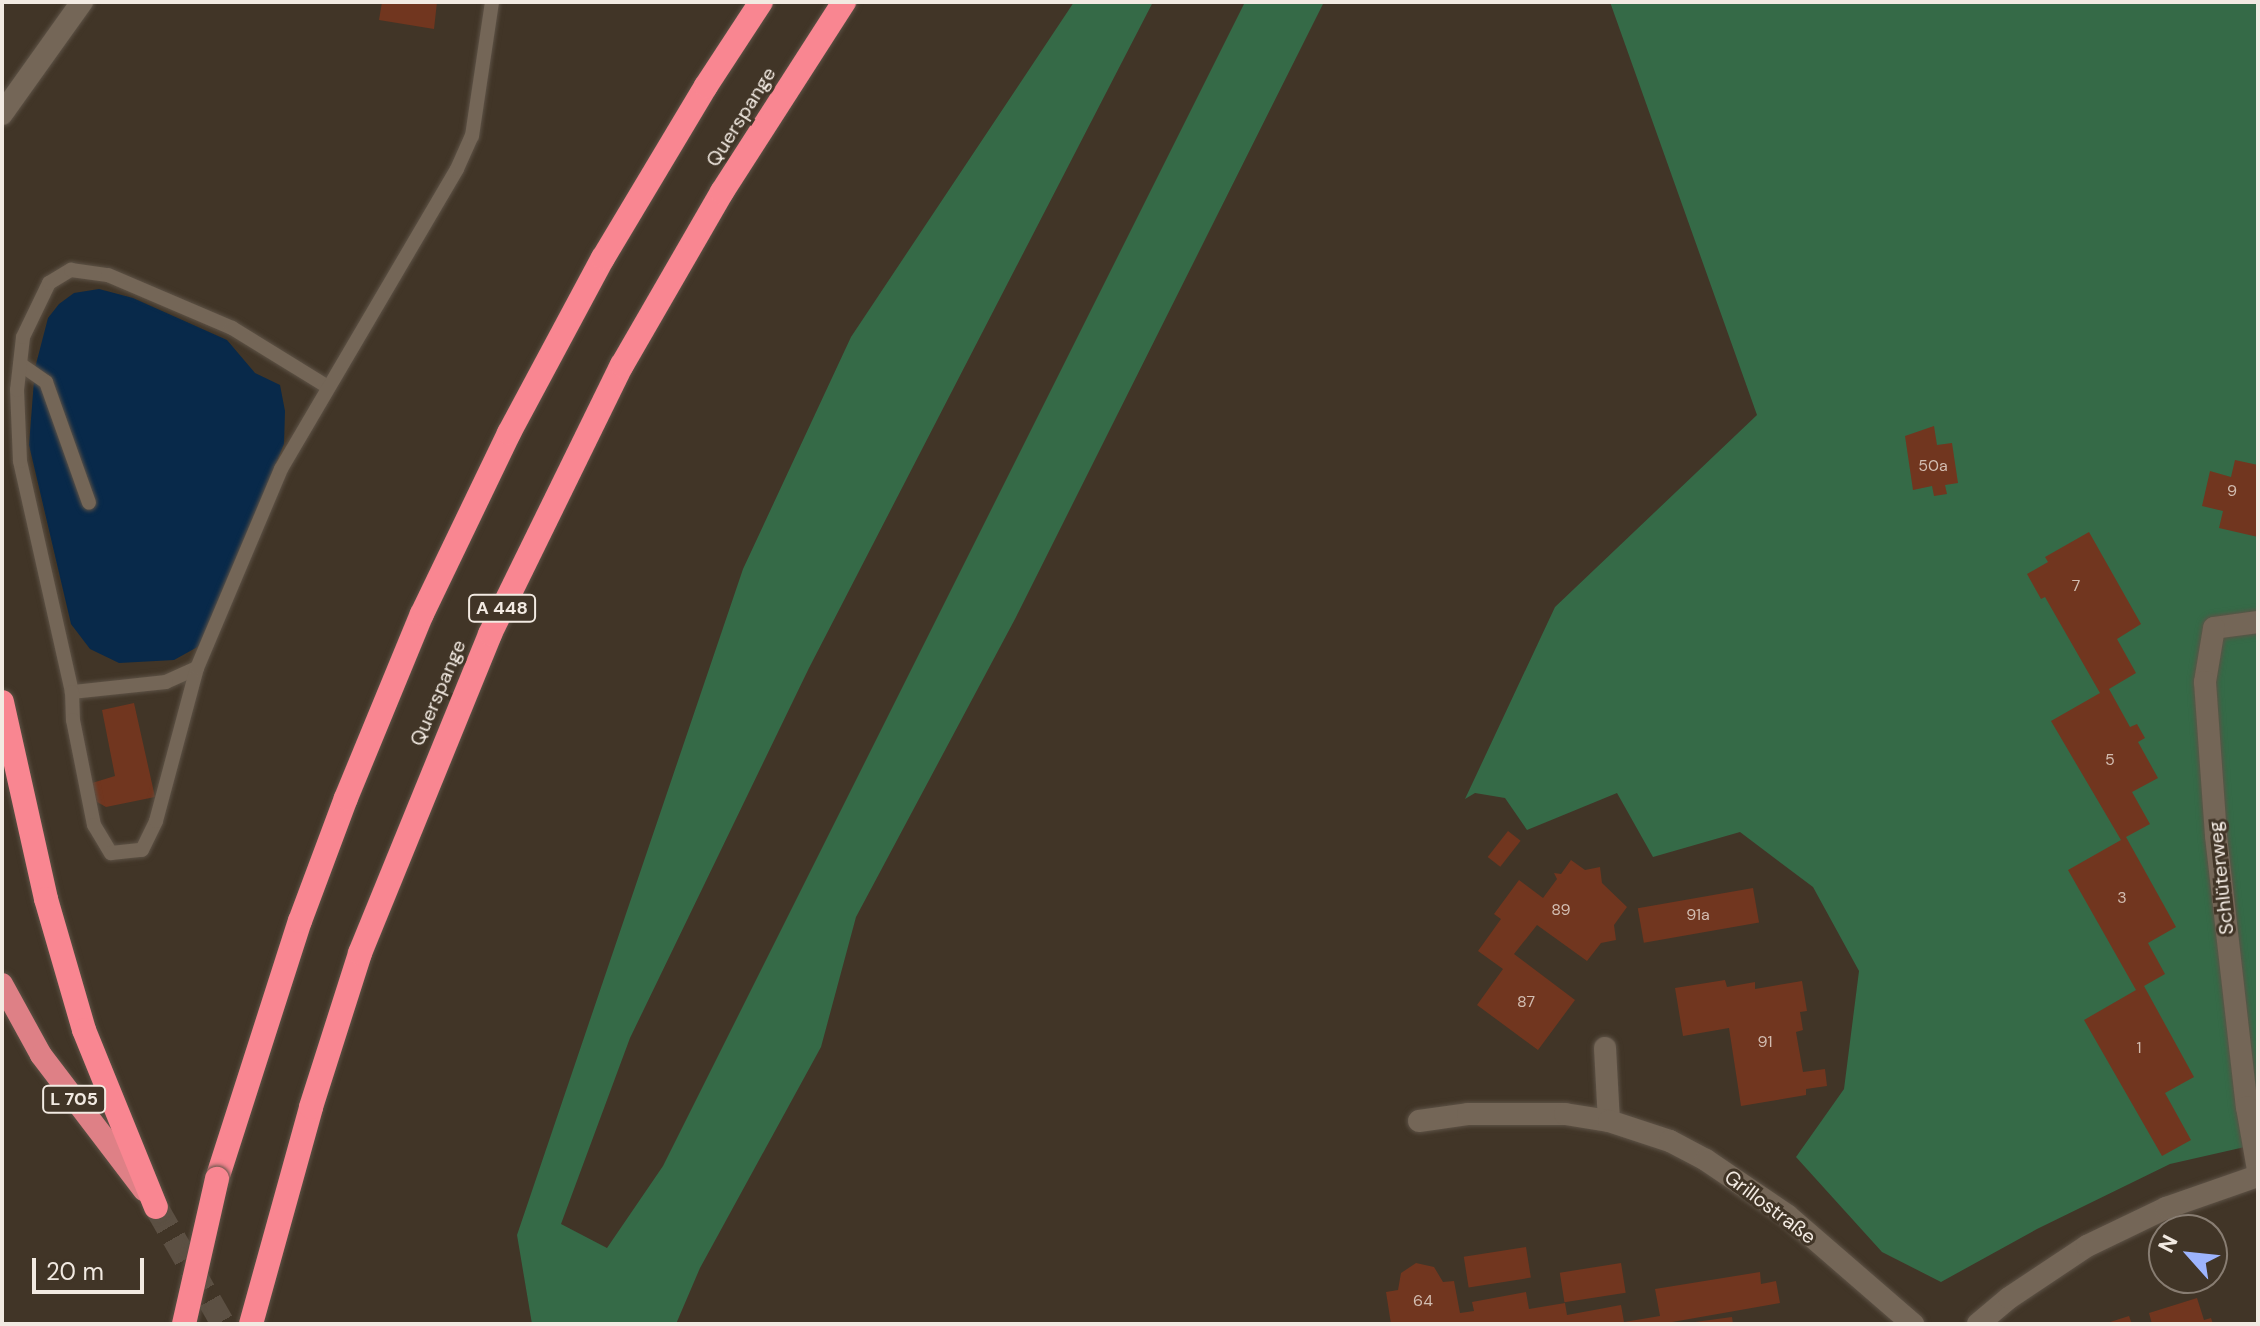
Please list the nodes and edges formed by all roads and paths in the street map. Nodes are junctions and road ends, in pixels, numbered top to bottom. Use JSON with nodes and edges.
{"nodes":[{"id":1,"x":82,"y":2,"type":"edge"},
{"id":2,"x":492,"y":2,"type":"edge"},
{"id":3,"x":761,"y":2,"type":"edge"},
{"id":4,"x":844,"y":2,"type":"edge"},
{"id":5,"x":2,"y":114,"type":"edge"},
{"id":6,"x":20,"y":364,"type":"junction"},
{"id":7,"x":328,"y":387,"type":"junction"},
{"id":8,"x":89,"y":503,"type":"dead end"},
{"id":9,"x":2258,"y":622,"type":"edge"},
{"id":10,"x":197,"y":668,"type":"junction"},
{"id":11,"x":72,"y":692,"type":"junction"},
{"id":12,"x":2,"y":702,"type":"edge"},
{"id":13,"x":2,"y":984,"type":"edge"},
{"id":14,"x":1605,"y":1048,"type":"dead end"},
{"id":15,"x":1419,"y":1121,"type":"dead end"},
{"id":16,"x":1609,"y":1121,"type":"junction"},
{"id":17,"x":2258,"y":1173,"type":"edge"},
{"id":18,"x":156,"y":1207,"type":"joint"},
{"id":19,"x":184,"y":1324,"type":"edge"},
{"id":20,"x":251,"y":1324,"type":"edge"},
{"id":21,"x":1913,"y":1324,"type":"edge"},
{"id":22,"x":1978,"y":1324,"type":"edge"}],
"edges":[{"from":1,"to":5,"type":"street"},
{"from":2,"to":7,"type":"lane"},
{"from":3,"to":19,"type":"highway","bridge":true},
{"from":4,"to":20,"type":"highway","name":"Querspange","number":"A 448"},
{"from":6,"to":7,"type":"lane"},
{"from":6,"to":8,"type":"lane"},
{"from":6,"to":11,"type":"lane"},
{"from":7,"to":10,"type":"lane"},
{"from":9,"to":17,"type":"street","name":"Schlüterweg"},
{"from":10,"to":11,"type":"lane"},
{"from":10,"to":11,"type":"lane"},
{"from":12,"to":18,"type":"highway"},
{"from":13,"to":18,"type":"highway","number":"L 705"},
{"from":14,"to":16,"type":"street"},
{"from":15,"to":16,"type":"street","name":"Grillostraße"},
{"from":16,"to":21,"type":"street","name":"Grillostraße"},
{"from":17,"to":22,"type":"street"}]}
